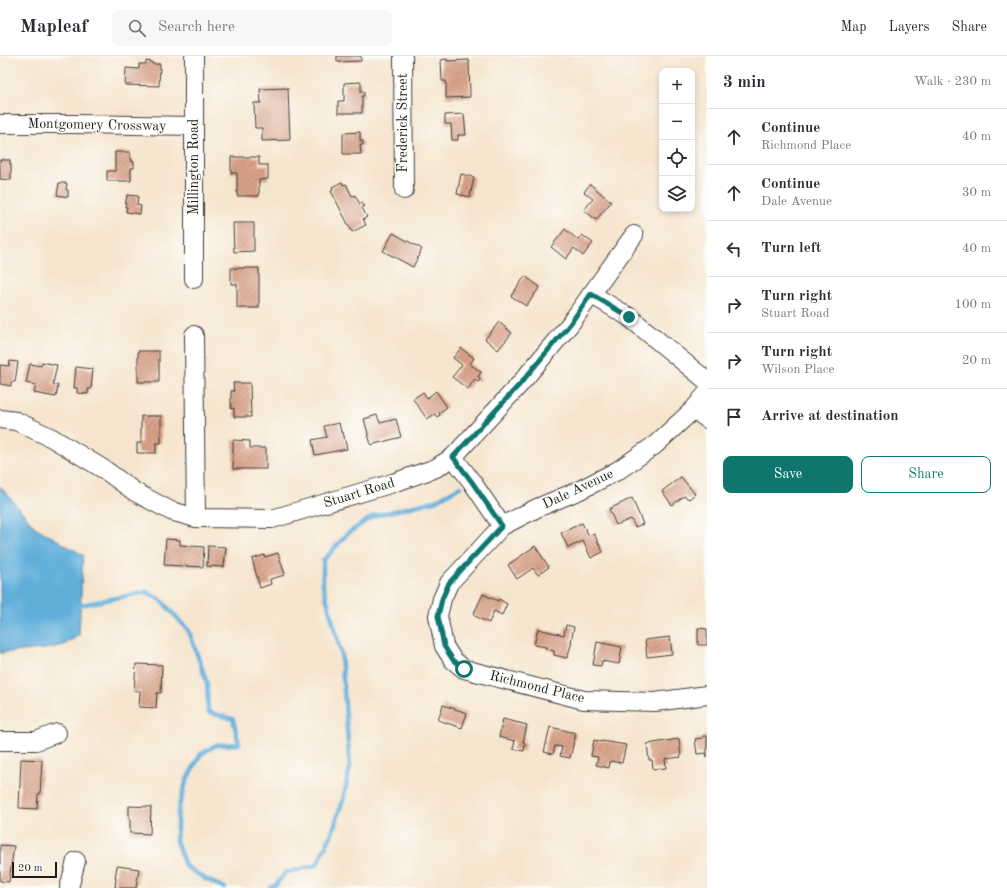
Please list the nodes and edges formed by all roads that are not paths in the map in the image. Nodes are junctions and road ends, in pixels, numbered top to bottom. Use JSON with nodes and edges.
{"nodes":[{"id":1,"x":194,"y":56,"type":"edge"},
{"id":2,"x":403,"y":56,"type":"edge"},
{"id":3,"x":0,"y":124,"type":"edge"},
{"id":4,"x":194,"y":126,"type":"junction"},
{"id":5,"x":404,"y":190,"type":"dead end"},
{"id":6,"x":634,"y":235,"type":"dead end"},
{"id":7,"x":194,"y":279,"type":"dead end"},
{"id":8,"x":591,"y":294,"type":"junction"},
{"id":9,"x":194,"y":335,"type":"dead end"},
{"id":10,"x":707,"y":381,"type":"edge"},
{"id":11,"x":707,"y":394,"type":"edge"},
{"id":12,"x":700,"y":414,"type":"edge"},
{"id":13,"x":0,"y":419,"type":"edge"},
{"id":14,"x":453,"y":457,"type":"junction"},
{"id":15,"x":196,"y":518,"type":"junction"},
{"id":16,"x":502,"y":526,"type":"junction"},
{"id":17,"x":449,"y":583,"type":"joint"},
{"id":18,"x":707,"y":695,"type":"edge"},
{"id":19,"x":57,"y":733,"type":"dead end"},
{"id":20,"x":0,"y":741,"type":"edge"},
{"id":21,"x":76,"y":861,"type":"dead end"},
{"id":22,"x":69,"y":888,"type":"edge"}],
"edges":[{"from":1,"to":4,"type":"street","name":"Millington Road"},
{"from":2,"to":5,"type":"street","name":"Frederick Street"},
{"from":3,"to":4,"type":"street","name":"Montgomery Crossway"},
{"from":4,"to":7,"type":"street","name":"Millington Road"},
{"from":6,"to":8,"type":"street","name":"Stuart Road"},
{"from":8,"to":10,"type":"street"},
{"from":8,"to":14,"type":"street","name":"Stuart Road"},
{"from":9,"to":15,"type":"street"},
{"from":11,"to":12,"type":"street","name":"Dale Avenue"},
{"from":12,"to":16,"type":"street","name":"Dale Avenue"},
{"from":13,"to":15,"type":"street","name":"Stuart Road"},
{"from":14,"to":15,"type":"street","name":"Stuart Road"},
{"from":14,"to":16,"type":"street"},
{"from":16,"to":17,"type":"street","name":"Dale Avenue"},
{"from":17,"to":18,"type":"street","name":"Richmond Place"},
{"from":19,"to":20,"type":"street"},
{"from":21,"to":22,"type":"street"}]}
